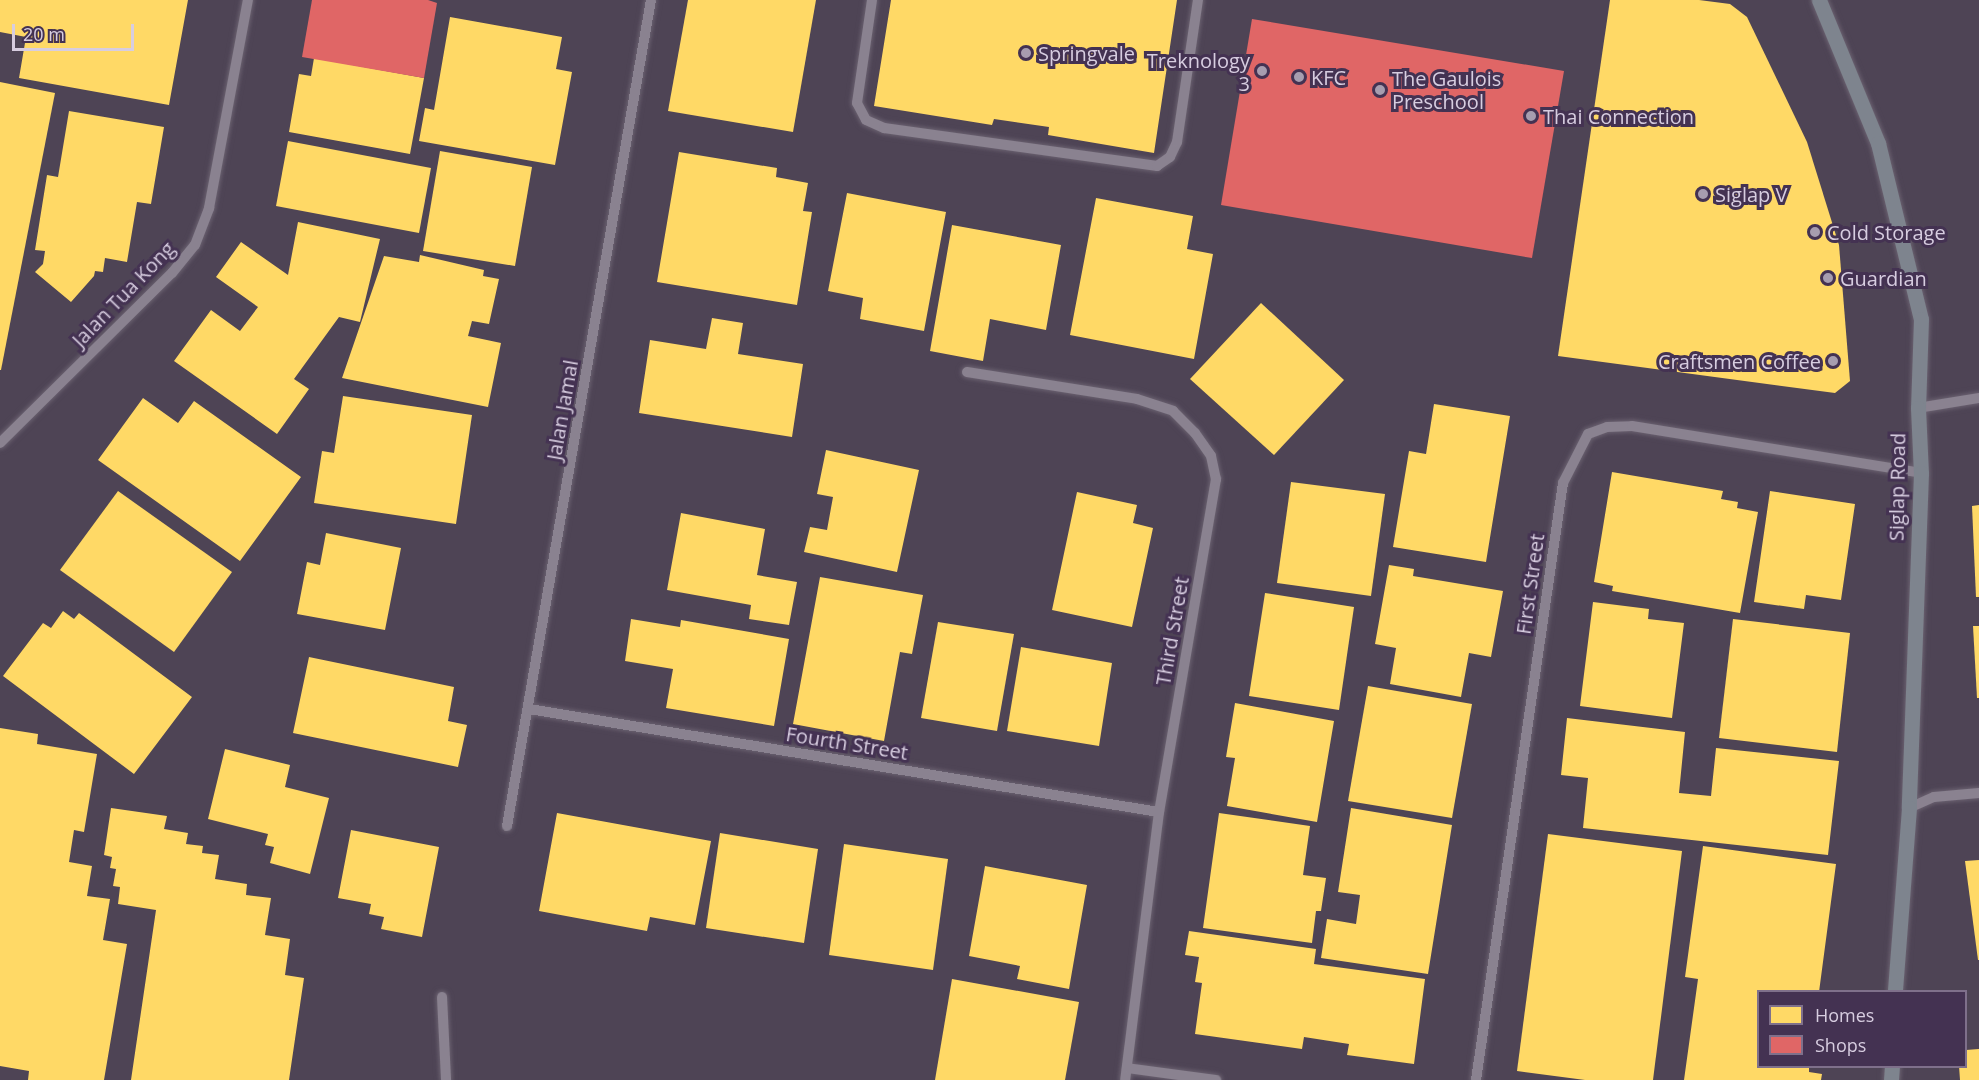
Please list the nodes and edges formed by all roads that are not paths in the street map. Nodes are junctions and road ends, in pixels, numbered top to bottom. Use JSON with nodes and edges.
{"nodes":[{"id":1,"x":248,"y":0,"type":"edge"},
{"id":2,"x":651,"y":0,"type":"edge"},
{"id":3,"x":872,"y":0,"type":"edge"},
{"id":4,"x":1198,"y":0,"type":"edge"},
{"id":5,"x":1818,"y":0,"type":"edge"},
{"id":6,"x":967,"y":372,"type":"dead end"},
{"id":7,"x":1979,"y":398,"type":"edge"},
{"id":8,"x":1918,"y":408,"type":"junction"},
{"id":9,"x":0,"y":443,"type":"edge"},
{"id":10,"x":1921,"y":473,"type":"junction"},
{"id":11,"x":529,"y":709,"type":"junction"},
{"id":12,"x":1979,"y":793,"type":"edge"},
{"id":13,"x":1910,"y":808,"type":"junction"},
{"id":14,"x":1159,"y":812,"type":"junction"},
{"id":15,"x":507,"y":826,"type":"dead end"},
{"id":16,"x":1895,"y":990,"type":"edge"},
{"id":17,"x":441,"y":997,"type":"dead end"},
{"id":18,"x":1127,"y":1068,"type":"junction"},
{"id":19,"x":446,"y":1080,"type":"edge"},
{"id":20,"x":1125,"y":1080,"type":"edge"},
{"id":21,"x":1216,"y":1080,"type":"edge"},
{"id":22,"x":1476,"y":1080,"type":"edge"}],
"edges":[{"from":1,"to":9,"type":"street","name":"Jalan Tua Kong"},
{"from":2,"to":11,"type":"street","name":"Jalan Jamal"},
{"from":3,"to":4,"type":"street"},
{"from":5,"to":8,"type":"main road","name":"Siglap Road"},
{"from":6,"to":14,"type":"street","name":"Third Street"},
{"from":7,"to":8,"type":"street"},
{"from":8,"to":10,"type":"main road","name":"Siglap Road"},
{"from":10,"to":13,"type":"main road","name":"Siglap Road"},
{"from":10,"to":22,"type":"street","name":"First Street"},
{"from":11,"to":14,"type":"street","name":"Fourth Street"},
{"from":11,"to":15,"type":"street","name":"Jalan Jamal"},
{"from":12,"to":13,"type":"street"},
{"from":13,"to":16,"type":"main road","name":"Siglap Road"},
{"from":14,"to":18,"type":"street","name":"Third Street"},
{"from":17,"to":19,"type":"street"},
{"from":18,"to":20,"type":"street","name":"Third Street"},
{"from":18,"to":21,"type":"street"}]}
